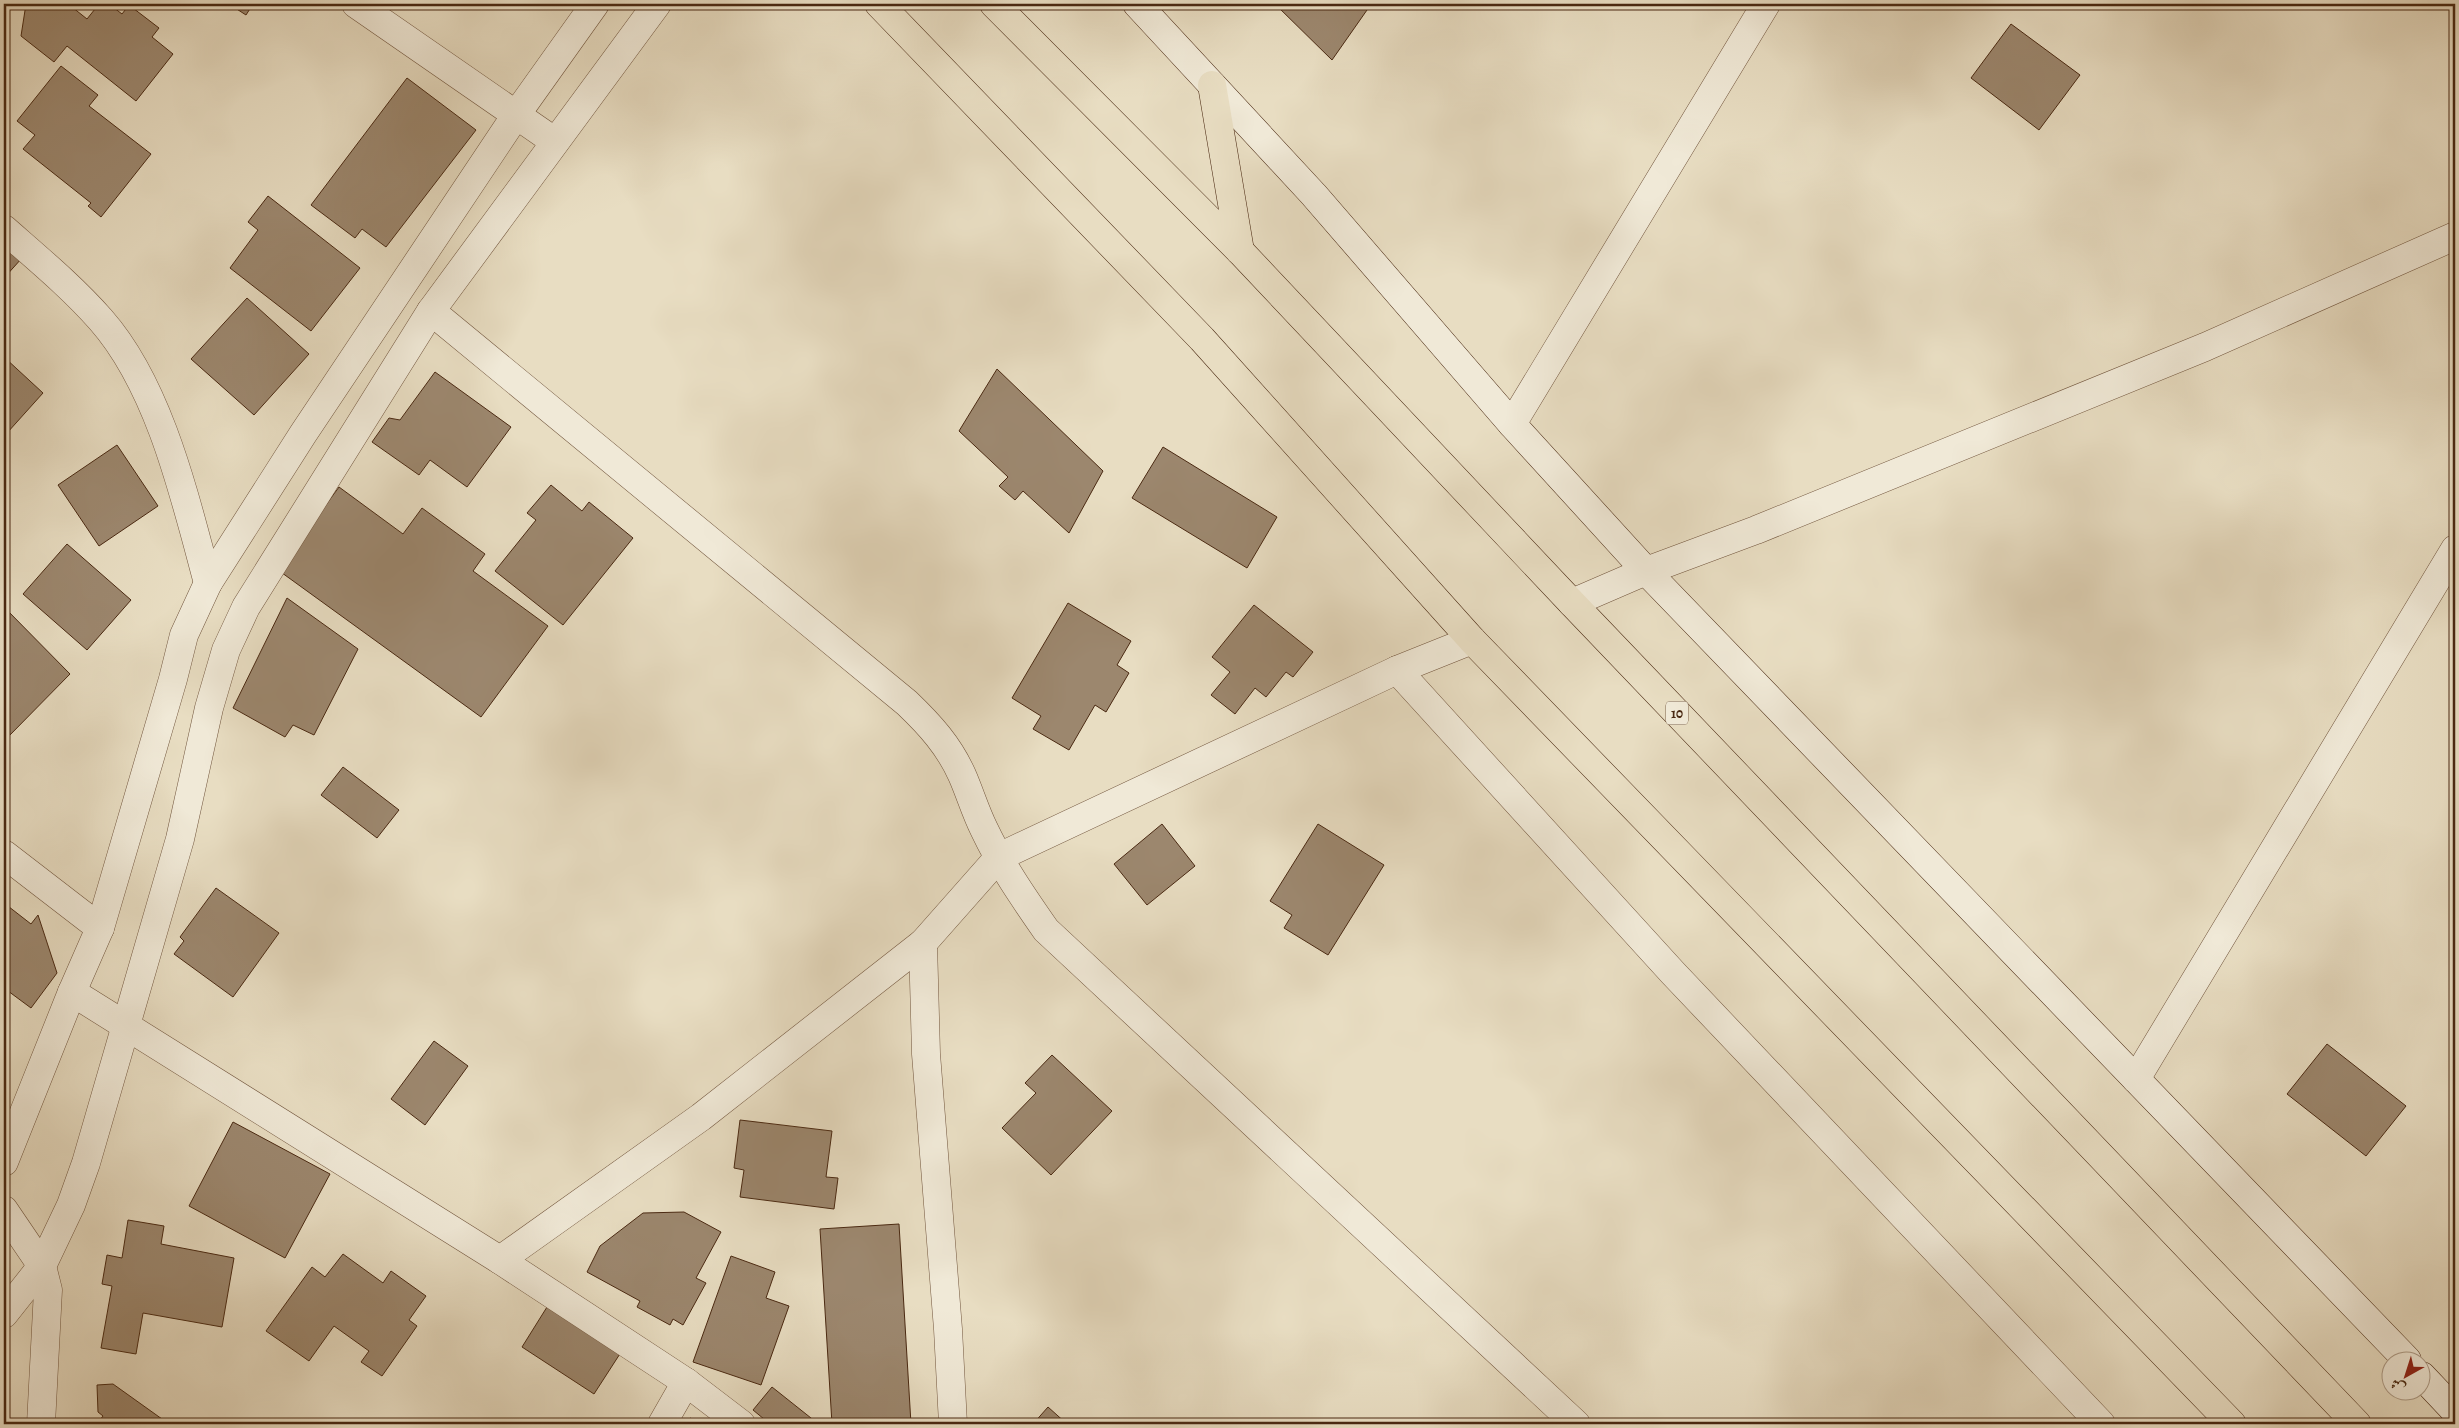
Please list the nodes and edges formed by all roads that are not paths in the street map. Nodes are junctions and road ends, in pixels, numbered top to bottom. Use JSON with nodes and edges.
{"nodes":[{"id":1,"x":356,"y":4,"type":"edge"},
{"id":2,"x":595,"y":4,"type":"edge"},
{"id":3,"x":657,"y":4,"type":"edge"},
{"id":4,"x":879,"y":4,"type":"edge"},
{"id":5,"x":994,"y":4,"type":"edge"},
{"id":6,"x":1137,"y":4,"type":"edge"},
{"id":7,"x":1766,"y":4,"type":"edge"},
{"id":8,"x":1212,"y":85,"type":"junction"},
{"id":9,"x":516,"y":115,"type":"junction"},
{"id":10,"x":554,"y":141,"type":"junction"},
{"id":11,"x":4,"y":228,"type":"edge"},
{"id":12,"x":2455,"y":236,"type":"edge"},
{"id":13,"x":1240,"y":251,"type":"junction"},
{"id":14,"x":431,"y":311,"type":"junction"},
{"id":15,"x":1512,"y":424,"type":"junction"},
{"id":16,"x":2455,"y":549,"type":"edge"},
{"id":17,"x":1646,"y":571,"type":"junction"},
{"id":18,"x":208,"y":583,"type":"junction"},
{"id":19,"x":1572,"y":604,"type":"junction"},
{"id":20,"x":1472,"y":640,"type":"junction"},
{"id":21,"x":1397,"y":670,"type":"junction"},
{"id":22,"x":4,"y":854,"type":"edge"},
{"id":23,"x":998,"y":857,"type":"junction"},
{"id":24,"x":100,"y":928,"type":"junction"},
{"id":25,"x":923,"y":943,"type":"junction"},
{"id":26,"x":72,"y":992,"type":"junction"},
{"id":27,"x":126,"y":1025,"type":"junction"},
{"id":28,"x":2136,"y":1079,"type":"junction"},
{"id":29,"x":4,"y":1162,"type":"edge"},
{"id":30,"x":4,"y":1210,"type":"edge"},
{"id":31,"x":500,"y":1260,"type":"junction"},
{"id":32,"x":42,"y":1266,"type":"junction"},
{"id":33,"x":4,"y":1314,"type":"edge"},
{"id":34,"x":2397,"y":1350,"type":"edge"},
{"id":35,"x":686,"y":1382,"type":"junction"},
{"id":36,"x":2432,"y":1387,"type":"edge"},
{"id":37,"x":2455,"y":1411,"type":"edge"},
{"id":38,"x":42,"y":1424,"type":"edge"},
{"id":39,"x":662,"y":1424,"type":"edge"},
{"id":40,"x":741,"y":1424,"type":"edge"},
{"id":41,"x":953,"y":1424,"type":"edge"},
{"id":42,"x":1576,"y":1424,"type":"edge"},
{"id":43,"x":2101,"y":1424,"type":"edge"},
{"id":44,"x":2232,"y":1424,"type":"edge"},
{"id":45,"x":2357,"y":1424,"type":"edge"}],
"edges":[{"from":1,"to":9,"type":"street"},
{"from":2,"to":9,"type":"street"},
{"from":3,"to":10,"type":"street"},
{"from":4,"to":20,"type":"highway"},
{"from":5,"to":13,"type":"highway","number":"10"},
{"from":6,"to":8,"type":"street"},
{"from":7,"to":15,"type":"street"},
{"from":8,"to":13,"type":"highway"},
{"from":8,"to":15,"type":"street"},
{"from":9,"to":10,"type":"street"},
{"from":9,"to":18,"type":"street"},
{"from":10,"to":14,"type":"street"},
{"from":11,"to":18,"type":"street"},
{"from":12,"to":17,"type":"street"},
{"from":13,"to":19,"type":"highway","number":"10"},
{"from":14,"to":23,"type":"street"},
{"from":14,"to":27,"type":"street"},
{"from":15,"to":17,"type":"street"},
{"from":16,"to":28,"type":"street"},
{"from":17,"to":19,"type":"street"},
{"from":17,"to":28,"type":"street"},
{"from":18,"to":24,"type":"street"},
{"from":19,"to":45,"type":"highway","number":"10"},
{"from":20,"to":21,"type":"street"},
{"from":20,"to":44,"type":"highway"},
{"from":21,"to":23,"type":"street"},
{"from":21,"to":43,"type":"street"},
{"from":22,"to":24,"type":"street"},
{"from":23,"to":25,"type":"street"},
{"from":23,"to":42,"type":"street"},
{"from":24,"to":26,"type":"street"},
{"from":25,"to":31,"type":"street"},
{"from":25,"to":41,"type":"street"},
{"from":26,"to":27,"type":"street"},
{"from":26,"to":29,"type":"street"},
{"from":27,"to":31,"type":"street"},
{"from":27,"to":32,"type":"street"},
{"from":28,"to":34,"type":"street"},
{"from":30,"to":32,"type":"street"},
{"from":31,"to":35,"type":"street"},
{"from":32,"to":33,"type":"street"},
{"from":32,"to":38,"type":"street"},
{"from":35,"to":39,"type":"street"},
{"from":35,"to":40,"type":"street"},
{"from":36,"to":37,"type":"street"}]}
